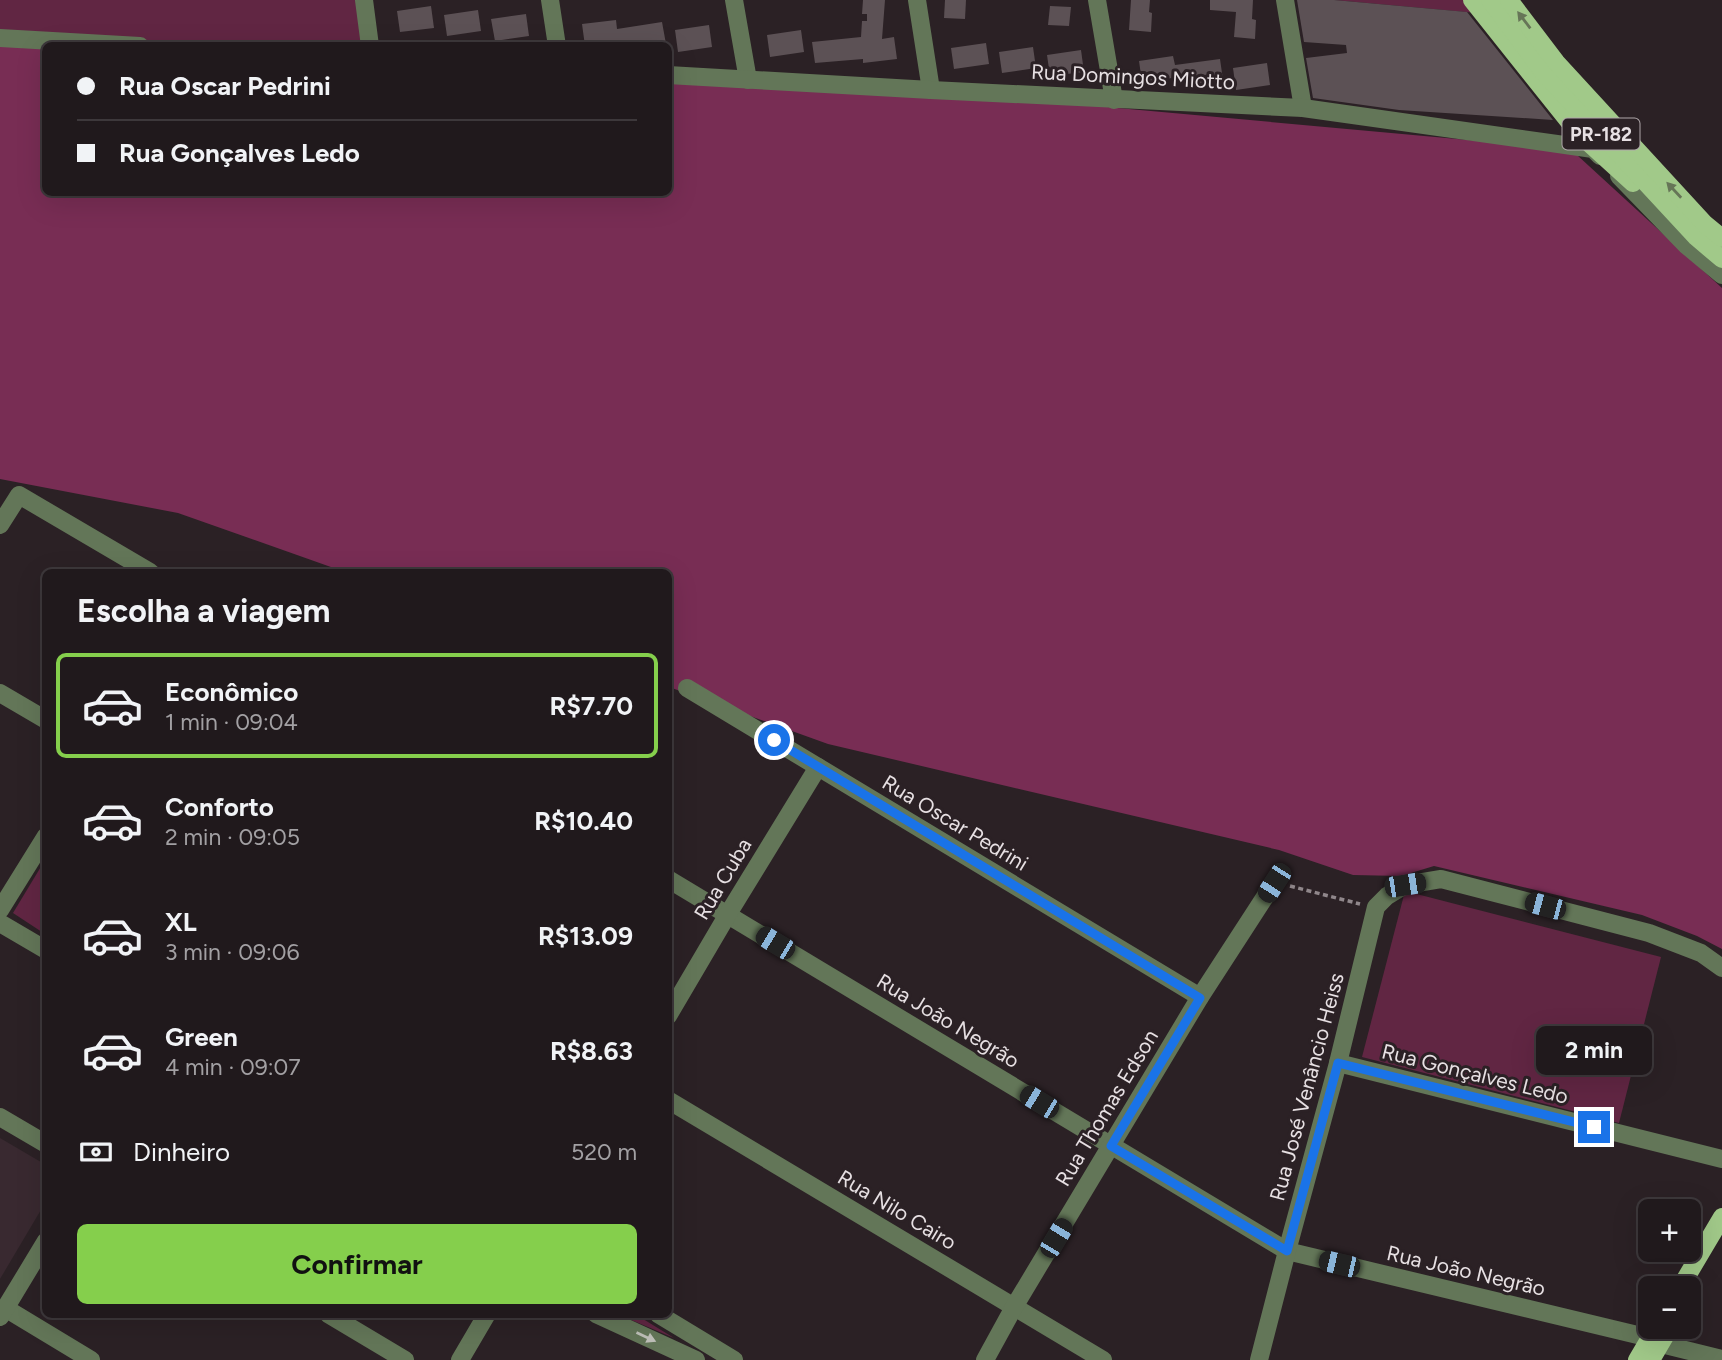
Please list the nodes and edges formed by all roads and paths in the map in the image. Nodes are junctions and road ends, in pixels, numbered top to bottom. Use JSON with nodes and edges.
{"nodes":[{"id":1,"x":363,"y":0,"type":"edge"},
{"id":2,"x":550,"y":0,"type":"edge"},
{"id":3,"x":734,"y":0,"type":"edge"},
{"id":4,"x":917,"y":0,"type":"edge"},
{"id":5,"x":1097,"y":0,"type":"edge"},
{"id":6,"x":1285,"y":0,"type":"edge"},
{"id":7,"x":1472,"y":0,"type":"edge"},
{"id":8,"x":1490,"y":0,"type":"edge"},
{"id":9,"x":1508,"y":0,"type":"edge"},
{"id":10,"x":0,"y":38,"type":"edge"},
{"id":11,"x":70,"y":42,"type":"edge"},
{"id":12,"x":369,"y":42,"type":"edge"},
{"id":13,"x":556,"y":42,"type":"edge"},
{"id":14,"x":672,"y":75,"type":"edge"},
{"id":15,"x":747,"y":80,"type":"junction"},
{"id":16,"x":931,"y":90,"type":"junction"},
{"id":17,"x":1114,"y":100,"type":"junction"},
{"id":18,"x":1303,"y":108,"type":"junction"},
{"id":19,"x":1593,"y":149,"type":"junction"},
{"id":20,"x":1696,"y":237,"type":"junction"},
{"id":21,"x":1722,"y":238,"type":"edge"},
{"id":22,"x":1722,"y":259,"type":"edge"},
{"id":23,"x":1722,"y":275,"type":"edge"},
{"id":24,"x":0,"y":525,"type":"edge"},
{"id":25,"x":145,"y":569,"type":"edge"},
{"id":26,"x":687,"y":688,"type":"dead end"},
{"id":27,"x":0,"y":692,"type":"edge"},
{"id":28,"x":42,"y":718,"type":"edge"},
{"id":29,"x":818,"y":767,"type":"junction"},
{"id":30,"x":42,"y":842,"type":"edge"},
{"id":31,"x":672,"y":882,"type":"edge"},
{"id":32,"x":1274,"y":883,"type":"joint"},
{"id":33,"x":1376,"y":908,"type":"junction"},
{"id":34,"x":0,"y":910,"type":"edge"},
{"id":35,"x":727,"y":914,"type":"junction"},
{"id":36,"x":0,"y":923,"type":"edge"},
{"id":37,"x":42,"y":948,"type":"edge"},
{"id":38,"x":1722,"y":968,"type":"edge"},
{"id":39,"x":1200,"y":998,"type":"junction"},
{"id":40,"x":672,"y":1009,"type":"edge"},
{"id":41,"x":1338,"y":1063,"type":"junction"},
{"id":42,"x":672,"y":1102,"type":"edge"},
{"id":43,"x":0,"y":1117,"type":"edge"},
{"id":44,"x":42,"y":1142,"type":"edge"},
{"id":45,"x":1111,"y":1146,"type":"junction"},
{"id":46,"x":1722,"y":1159,"type":"edge"},
{"id":47,"x":1722,"y":1217,"type":"edge"},
{"id":48,"x":1722,"y":1241,"type":"edge"},
{"id":49,"x":42,"y":1247,"type":"edge"},
{"id":50,"x":1287,"y":1251,"type":"junction"},
{"id":51,"x":1687,"y":1276,"type":"edge"},
{"id":52,"x":1701,"y":1277,"type":"edge"},
{"id":53,"x":1014,"y":1307,"type":"junction"},
{"id":54,"x":2,"y":1312,"type":"edge"},
{"id":55,"x":335,"y":1318,"type":"edge"},
{"id":56,"x":485,"y":1318,"type":"edge"},
{"id":57,"x":605,"y":1318,"type":"edge"},
{"id":58,"x":666,"y":1318,"type":"edge"},
{"id":59,"x":1638,"y":1332,"type":"edge"},
{"id":60,"x":1654,"y":1339,"type":"edge"},
{"id":61,"x":1655,"y":1339,"type":"edge"},
{"id":62,"x":1665,"y":1339,"type":"edge"},
{"id":63,"x":1722,"y":1359,"type":"edge"},
{"id":64,"x":91,"y":1360,"type":"edge"},
{"id":65,"x":405,"y":1360,"type":"edge"},
{"id":66,"x":460,"y":1360,"type":"edge"},
{"id":67,"x":696,"y":1360,"type":"edge"},
{"id":68,"x":734,"y":1360,"type":"edge"},
{"id":69,"x":985,"y":1360,"type":"edge"},
{"id":70,"x":1102,"y":1360,"type":"edge"},
{"id":71,"x":1259,"y":1360,"type":"edge"},
{"id":72,"x":1637,"y":1360,"type":"edge"},
{"id":73,"x":1651,"y":1360,"type":"edge"}],
"edges":[{"from":1,"to":12,"type":"street"},
{"from":2,"to":13,"type":"street"},
{"from":3,"to":15,"type":"street"},
{"from":4,"to":16,"type":"street"},
{"from":5,"to":17,"type":"street"},
{"from":6,"to":18,"type":"street"},
{"from":7,"to":19,"type":"main road"},
{"from":8,"to":20,"type":"main road","number":"PR-182"},
{"from":21,"to":9,"type":"main road","number":"PR-182","one_way":true},
{"from":10,"to":11,"type":"street"},
{"from":14,"to":15,"type":"street","name":"Rua Domingos Miotto"},
{"from":15,"to":16,"type":"street","name":"Rua Domingos Miotto"},
{"from":16,"to":17,"type":"street","name":"Rua Domingos Miotto"},
{"from":17,"to":18,"type":"street","name":"Rua Domingos Miotto"},
{"from":18,"to":19,"type":"street","name":"Rua Domingos Miotto"},
{"from":19,"to":20,"type":"main road"},
{"from":19,"to":23,"type":"street"},
{"from":20,"to":22,"type":"main road","number":"PR-182"},
{"from":24,"to":25,"type":"street"},
{"from":26,"to":29,"type":"street","name":"Rua Oscar Pedrini"},
{"from":27,"to":28,"type":"street"},
{"from":29,"to":35,"type":"street","name":"Rua Cuba"},
{"from":29,"to":39,"type":"street","name":"Rua Oscar Pedrini"},
{"from":30,"to":34,"type":"street"},
{"from":31,"to":35,"type":"street","name":"Rua João Negrão"},
{"from":32,"to":33,"type":"path"},
{"from":32,"to":39,"type":"street","name":"Rua Thomas Edson"},
{"from":33,"to":38,"type":"street"},
{"from":33,"to":41,"type":"street","name":"Rua José Venâncio Heiss"},
{"from":35,"to":40,"type":"street","name":"Rua Cuba"},
{"from":35,"to":45,"type":"street","name":"Rua João Negrão"},
{"from":36,"to":37,"type":"street"},
{"from":39,"to":45,"type":"street","name":"Rua Thomas Edson"},
{"from":41,"to":46,"type":"street","name":"Rua Gonçalves Ledo"},
{"from":41,"to":50,"type":"street","name":"Rua José Venâncio Heiss"},
{"from":42,"to":53,"type":"street","name":"Rua Nilo Cairo"},
{"from":43,"to":44,"type":"street"},
{"from":45,"to":50,"type":"street","name":"Rua João Negrão"},
{"from":45,"to":53,"type":"street","name":"Rua Thomas Edson"},
{"from":47,"to":51,"type":"main road"},
{"from":48,"to":52,"type":"main road"},
{"from":49,"to":54,"type":"street"},
{"from":50,"to":59,"type":"street","name":"Rua João Negrão"},
{"from":50,"to":71,"type":"street","name":"Rua José Venâncio Heiss"},
{"from":53,"to":69,"type":"street","name":"Rua Thomas Edson"},
{"from":53,"to":70,"type":"street","name":"Rua Nilo Cairo"},
{"from":54,"to":64,"type":"street"},
{"from":55,"to":65,"type":"street"},
{"from":56,"to":66,"type":"street"},
{"from":57,"to":67,"type":"street","one_way":true},
{"from":58,"to":68,"type":"street"},
{"from":60,"to":72,"type":"main road"},
{"from":61,"to":73,"type":"main road"},
{"from":62,"to":63,"type":"street","name":"Rua João Negrão"}]}
